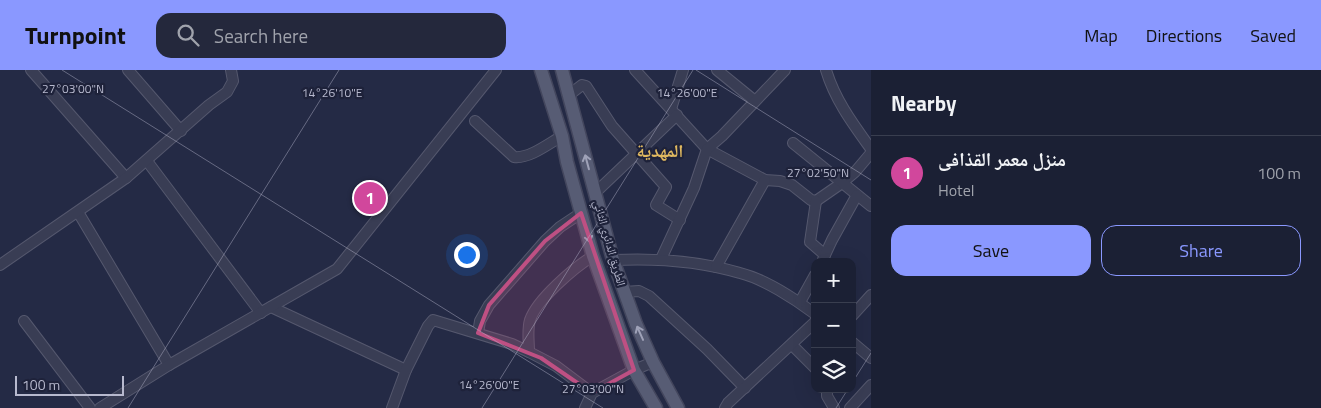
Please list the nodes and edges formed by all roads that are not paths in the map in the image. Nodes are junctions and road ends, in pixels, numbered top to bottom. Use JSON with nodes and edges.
{"nodes":[{"id":1,"x":31,"y":70,"type":"edge"},
{"id":2,"x":128,"y":70,"type":"edge"},
{"id":3,"x":231,"y":70,"type":"edge"},
{"id":4,"x":496,"y":70,"type":"edge"},
{"id":5,"x":541,"y":70,"type":"edge"},
{"id":6,"x":562,"y":70,"type":"edge"},
{"id":7,"x":635,"y":70,"type":"edge"},
{"id":8,"x":683,"y":70,"type":"edge"},
{"id":9,"x":717,"y":70,"type":"edge"},
{"id":10,"x":785,"y":70,"type":"edge"},
{"id":11,"x":826,"y":70,"type":"edge"},
{"id":12,"x":569,"y":95,"type":"junction"},
{"id":13,"x":755,"y":102,"type":"junction"},
{"id":14,"x":674,"y":112,"type":"junction"},
{"id":15,"x":475,"y":121,"type":"dead end"},
{"id":16,"x":181,"y":131,"type":"junction"},
{"id":17,"x":562,"y":136,"type":"junction"},
{"id":18,"x":793,"y":143,"type":"dead end"},
{"id":19,"x":707,"y":149,"type":"junction"},
{"id":20,"x":871,"y":149,"type":"edge"},
{"id":21,"x":636,"y":154,"type":"junction"},
{"id":22,"x":871,"y":154,"type":"edge"},
{"id":23,"x":147,"y":161,"type":"junction"},
{"id":24,"x":126,"y":178,"type":"junction"},
{"id":25,"x":765,"y":180,"type":"junction"},
{"id":26,"x":842,"y":183,"type":"junction"},
{"id":27,"x":596,"y":192,"type":"junction"},
{"id":28,"x":857,"y":195,"type":"junction"},
{"id":29,"x":816,"y":201,"type":"junction"},
{"id":30,"x":871,"y":206,"type":"edge"},
{"id":31,"x":78,"y":212,"type":"junction"},
{"id":32,"x":581,"y":213,"type":"junction"},
{"id":33,"x":680,"y":220,"type":"junction"},
{"id":34,"x":593,"y":256,"type":"junction"},
{"id":35,"x":824,"y":258,"type":"edge"},
{"id":36,"x":661,"y":259,"type":"junction"},
{"id":37,"x":613,"y":260,"type":"junction"},
{"id":38,"x":0,"y":265,"type":"edge"},
{"id":39,"x":716,"y":267,"type":"junction"},
{"id":40,"x":811,"y":282,"type":"edge"},
{"id":41,"x":624,"y":292,"type":"junction"},
{"id":42,"x":871,"y":295,"type":"edge"},
{"id":43,"x":800,"y":302,"type":"junction"},
{"id":44,"x":271,"y":307,"type":"junction"},
{"id":45,"x":860,"y":308,"type":"junction"},
{"id":46,"x":871,"y":308,"type":"edge"},
{"id":47,"x":811,"y":311,"type":"edge"},
{"id":48,"x":856,"y":312,"type":"edge"},
{"id":49,"x":261,"y":313,"type":"junction"},
{"id":50,"x":24,"y":321,"type":"dead end"},
{"id":51,"x":811,"y":326,"type":"edge"},
{"id":52,"x":478,"y":333,"type":"junction"},
{"id":53,"x":792,"y":345,"type":"junction"},
{"id":54,"x":856,"y":345,"type":"edge"},
{"id":55,"x":529,"y":352,"type":"junction"},
{"id":56,"x":871,"y":358,"type":"edge"},
{"id":57,"x":653,"y":362,"type":"junction"},
{"id":58,"x":811,"y":364,"type":"edge"},
{"id":59,"x":169,"y":366,"type":"junction"},
{"id":60,"x":406,"y":370,"type":"junction"},
{"id":61,"x":634,"y":370,"type":"junction"},
{"id":62,"x":871,"y":385,"type":"edge"},
{"id":63,"x":745,"y":388,"type":"junction"},
{"id":64,"x":592,"y":393,"type":"junction"},
{"id":65,"x":827,"y":393,"type":"edge"},
{"id":66,"x":90,"y":408,"type":"edge"},
{"id":67,"x":100,"y":408,"type":"edge"},
{"id":68,"x":392,"y":408,"type":"edge"},
{"id":69,"x":585,"y":408,"type":"edge"},
{"id":70,"x":656,"y":408,"type":"edge"},
{"id":71,"x":678,"y":408,"type":"edge"},
{"id":72,"x":725,"y":408,"type":"edge"},
{"id":73,"x":834,"y":408,"type":"edge"},
{"id":74,"x":850,"y":408,"type":"edge"}],
"edges":[{"from":1,"to":24,"type":"street"},
{"from":2,"to":16,"type":"street"},
{"from":3,"to":16,"type":"street"},
{"from":4,"to":44,"type":"street"},
{"from":5,"to":17,"type":"main road","name":"الطريق الدائري الثاني"},
{"from":6,"to":12,"type":"main road","name":"الطريق الدائري الثاني"},
{"from":7,"to":14,"type":"street"},
{"from":8,"to":14,"type":"street"},
{"from":9,"to":13,"type":"street"},
{"from":10,"to":13,"type":"street"},
{"from":11,"to":20,"type":"street"},
{"from":12,"to":21,"type":"street"},
{"from":27,"to":12,"type":"main road","name":"الطريق الدائري الثاني","one_way":true},
{"from":13,"to":19,"type":"street"},
{"from":14,"to":19,"type":"street"},
{"from":14,"to":21,"type":"street"},
{"from":15,"to":17,"type":"street"},
{"from":16,"to":23,"type":"street"},
{"from":17,"to":32,"type":"main road","name":"الطريق الدائري الثاني"},
{"from":18,"to":26,"type":"street"},
{"from":19,"to":25,"type":"street"},
{"from":19,"to":33,"type":"street"},
{"from":21,"to":27,"type":"street"},
{"from":21,"to":33,"type":"street"},
{"from":22,"to":26,"type":"street"},
{"from":23,"to":24,"type":"street"},
{"from":23,"to":49,"type":"street"},
{"from":24,"to":31,"type":"street"},
{"from":25,"to":29,"type":"street"},
{"from":25,"to":39,"type":"street"},
{"from":26,"to":28,"type":"street"},
{"from":26,"to":29,"type":"street"},
{"from":27,"to":37,"type":"main road","name":"الطريق الدائري الثاني"},
{"from":28,"to":30,"type":"street"},
{"from":28,"to":35,"type":"street"},
{"from":29,"to":35,"type":"street"},
{"from":31,"to":38,"type":"street"},
{"from":31,"to":59,"type":"street"},
{"from":32,"to":34,"type":"main road","name":"الطريق الدائري الثاني","one_way":true},
{"from":32,"to":52,"type":"street"},
{"from":33,"to":36,"type":"street"},
{"from":34,"to":55,"type":"street"},
{"from":34,"to":61,"type":"main road","name":"الطريق الدائري الثاني"},
{"from":36,"to":37,"type":"street"},
{"from":36,"to":39,"type":"street"},
{"from":37,"to":41,"type":"main road","name":"الطريق الدائري الثاني"},
{"from":39,"to":43,"type":"street"},
{"from":40,"to":43,"type":"street"},
{"from":57,"to":41,"type":"main road","name":"الطريق الدائري الثاني","one_way":true},
{"from":41,"to":63,"type":"street"},
{"from":42,"to":45,"type":"street"},
{"from":43,"to":47,"type":"street"},
{"from":44,"to":49,"type":"street"},
{"from":44,"to":60,"type":"street"},
{"from":45,"to":46,"type":"street"},
{"from":45,"to":48,"type":"street"},
{"from":49,"to":59,"type":"street"},
{"from":50,"to":66,"type":"street"},
{"from":51,"to":53,"type":"street"},
{"from":52,"to":55,"type":"street"},
{"from":52,"to":60,"type":"street"},
{"from":53,"to":58,"type":"street"},
{"from":53,"to":63,"type":"street"},
{"from":54,"to":56,"type":"street"},
{"from":55,"to":64,"type":"street"},
{"from":57,"to":61,"type":"street"},
{"from":57,"to":71,"type":"main road","name":"الطريق الدائري الثاني"},
{"from":59,"to":67,"type":"street"},
{"from":60,"to":68,"type":"street"},
{"from":61,"to":64,"type":"street"},
{"from":61,"to":70,"type":"main road","name":"الطريق الدائري الثاني"},
{"from":62,"to":74,"type":"street"},
{"from":63,"to":72,"type":"street"},
{"from":64,"to":69,"type":"street"},
{"from":65,"to":73,"type":"street"}]}
